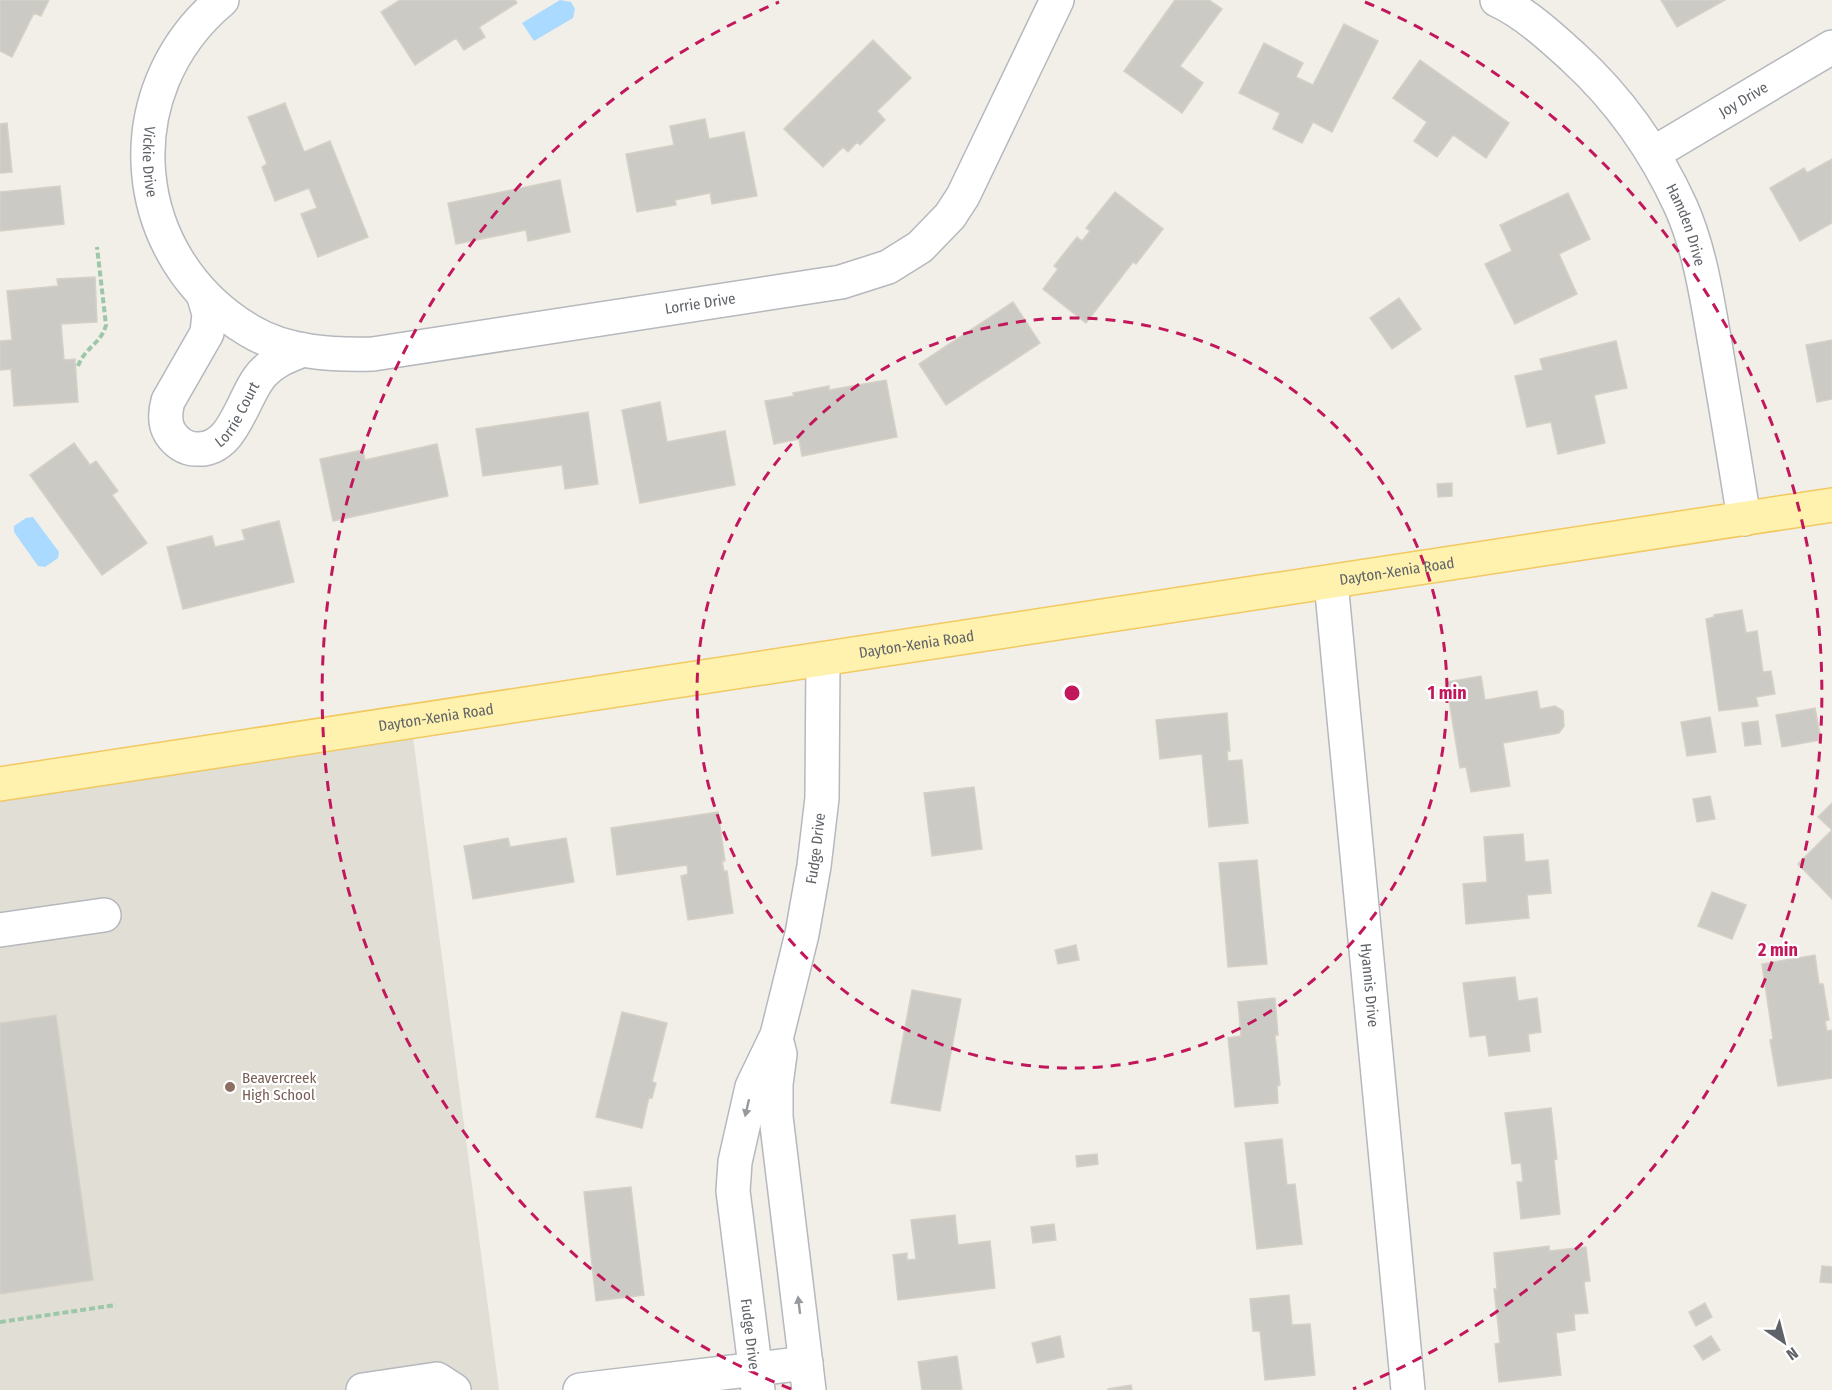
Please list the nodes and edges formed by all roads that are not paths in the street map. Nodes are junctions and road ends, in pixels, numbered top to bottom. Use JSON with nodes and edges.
{"nodes":[{"id":1,"x":222,"y":0,"type":"edge"},
{"id":2,"x":1058,"y":0,"type":"edge"},
{"id":3,"x":1497,"y":0,"type":"edge"},
{"id":4,"x":1832,"y":47,"type":"edge"},
{"id":5,"x":1654,"y":153,"type":"junction"},
{"id":6,"x":204,"y":297,"type":"junction"},
{"id":7,"x":303,"y":350,"type":"junction"},
{"id":8,"x":1832,"y":505,"type":"edge"},
{"id":9,"x":1744,"y":519,"type":"junction"},
{"id":10,"x":1331,"y":582,"type":"junction"},
{"id":11,"x":823,"y":659,"type":"junction"},
{"id":12,"x":0,"y":784,"type":"edge"},
{"id":13,"x":104,"y":915,"type":"dead end"},
{"id":14,"x":0,"y":930,"type":"edge"},
{"id":15,"x":777,"y":1035,"type":"junction"},
{"id":16,"x":807,"y":1377,"type":"edge"},
{"id":17,"x":756,"y":1379,"type":"edge"},
{"id":18,"x":363,"y":1390,"type":"edge"},
{"id":19,"x":454,"y":1390,"type":"edge"},
{"id":20,"x":580,"y":1390,"type":"edge"},
{"id":21,"x":1408,"y":1390,"type":"edge"}],
"edges":[{"from":1,"to":6,"type":"street","name":"Vickie Drive"},
{"from":2,"to":7,"type":"street","name":"Lorrie Drive"},
{"from":3,"to":5,"type":"street","name":"Hamden Drive"},
{"from":4,"to":5,"type":"street","name":"Joy Drive"},
{"from":5,"to":9,"type":"street","name":"Hamden Drive"},
{"from":6,"to":7,"type":"street","name":"Lorrie Drive"},
{"from":6,"to":7,"type":"street","name":"Lorrie Court"},
{"from":8,"to":9,"type":"main road","name":"Dayton-Xenia Road"},
{"from":9,"to":10,"type":"main road","name":"Dayton-Xenia Road"},
{"from":10,"to":11,"type":"main road","name":"Dayton-Xenia Road"},
{"from":10,"to":21,"type":"street","name":"Hyannis Drive"},
{"from":11,"to":12,"type":"main road","name":"Dayton-Xenia Road"},
{"from":11,"to":15,"type":"street","name":"Fudge Drive"},
{"from":13,"to":14,"type":"street"},
{"from":16,"to":15,"type":"street","name":"Fudge Drive","one_way":true},
{"from":15,"to":17,"type":"street","name":"Fudge Drive","one_way":true},
{"from":16,"to":17,"type":"street"},
{"from":17,"to":20,"type":"street"},
{"from":18,"to":19,"type":"street"}]}
